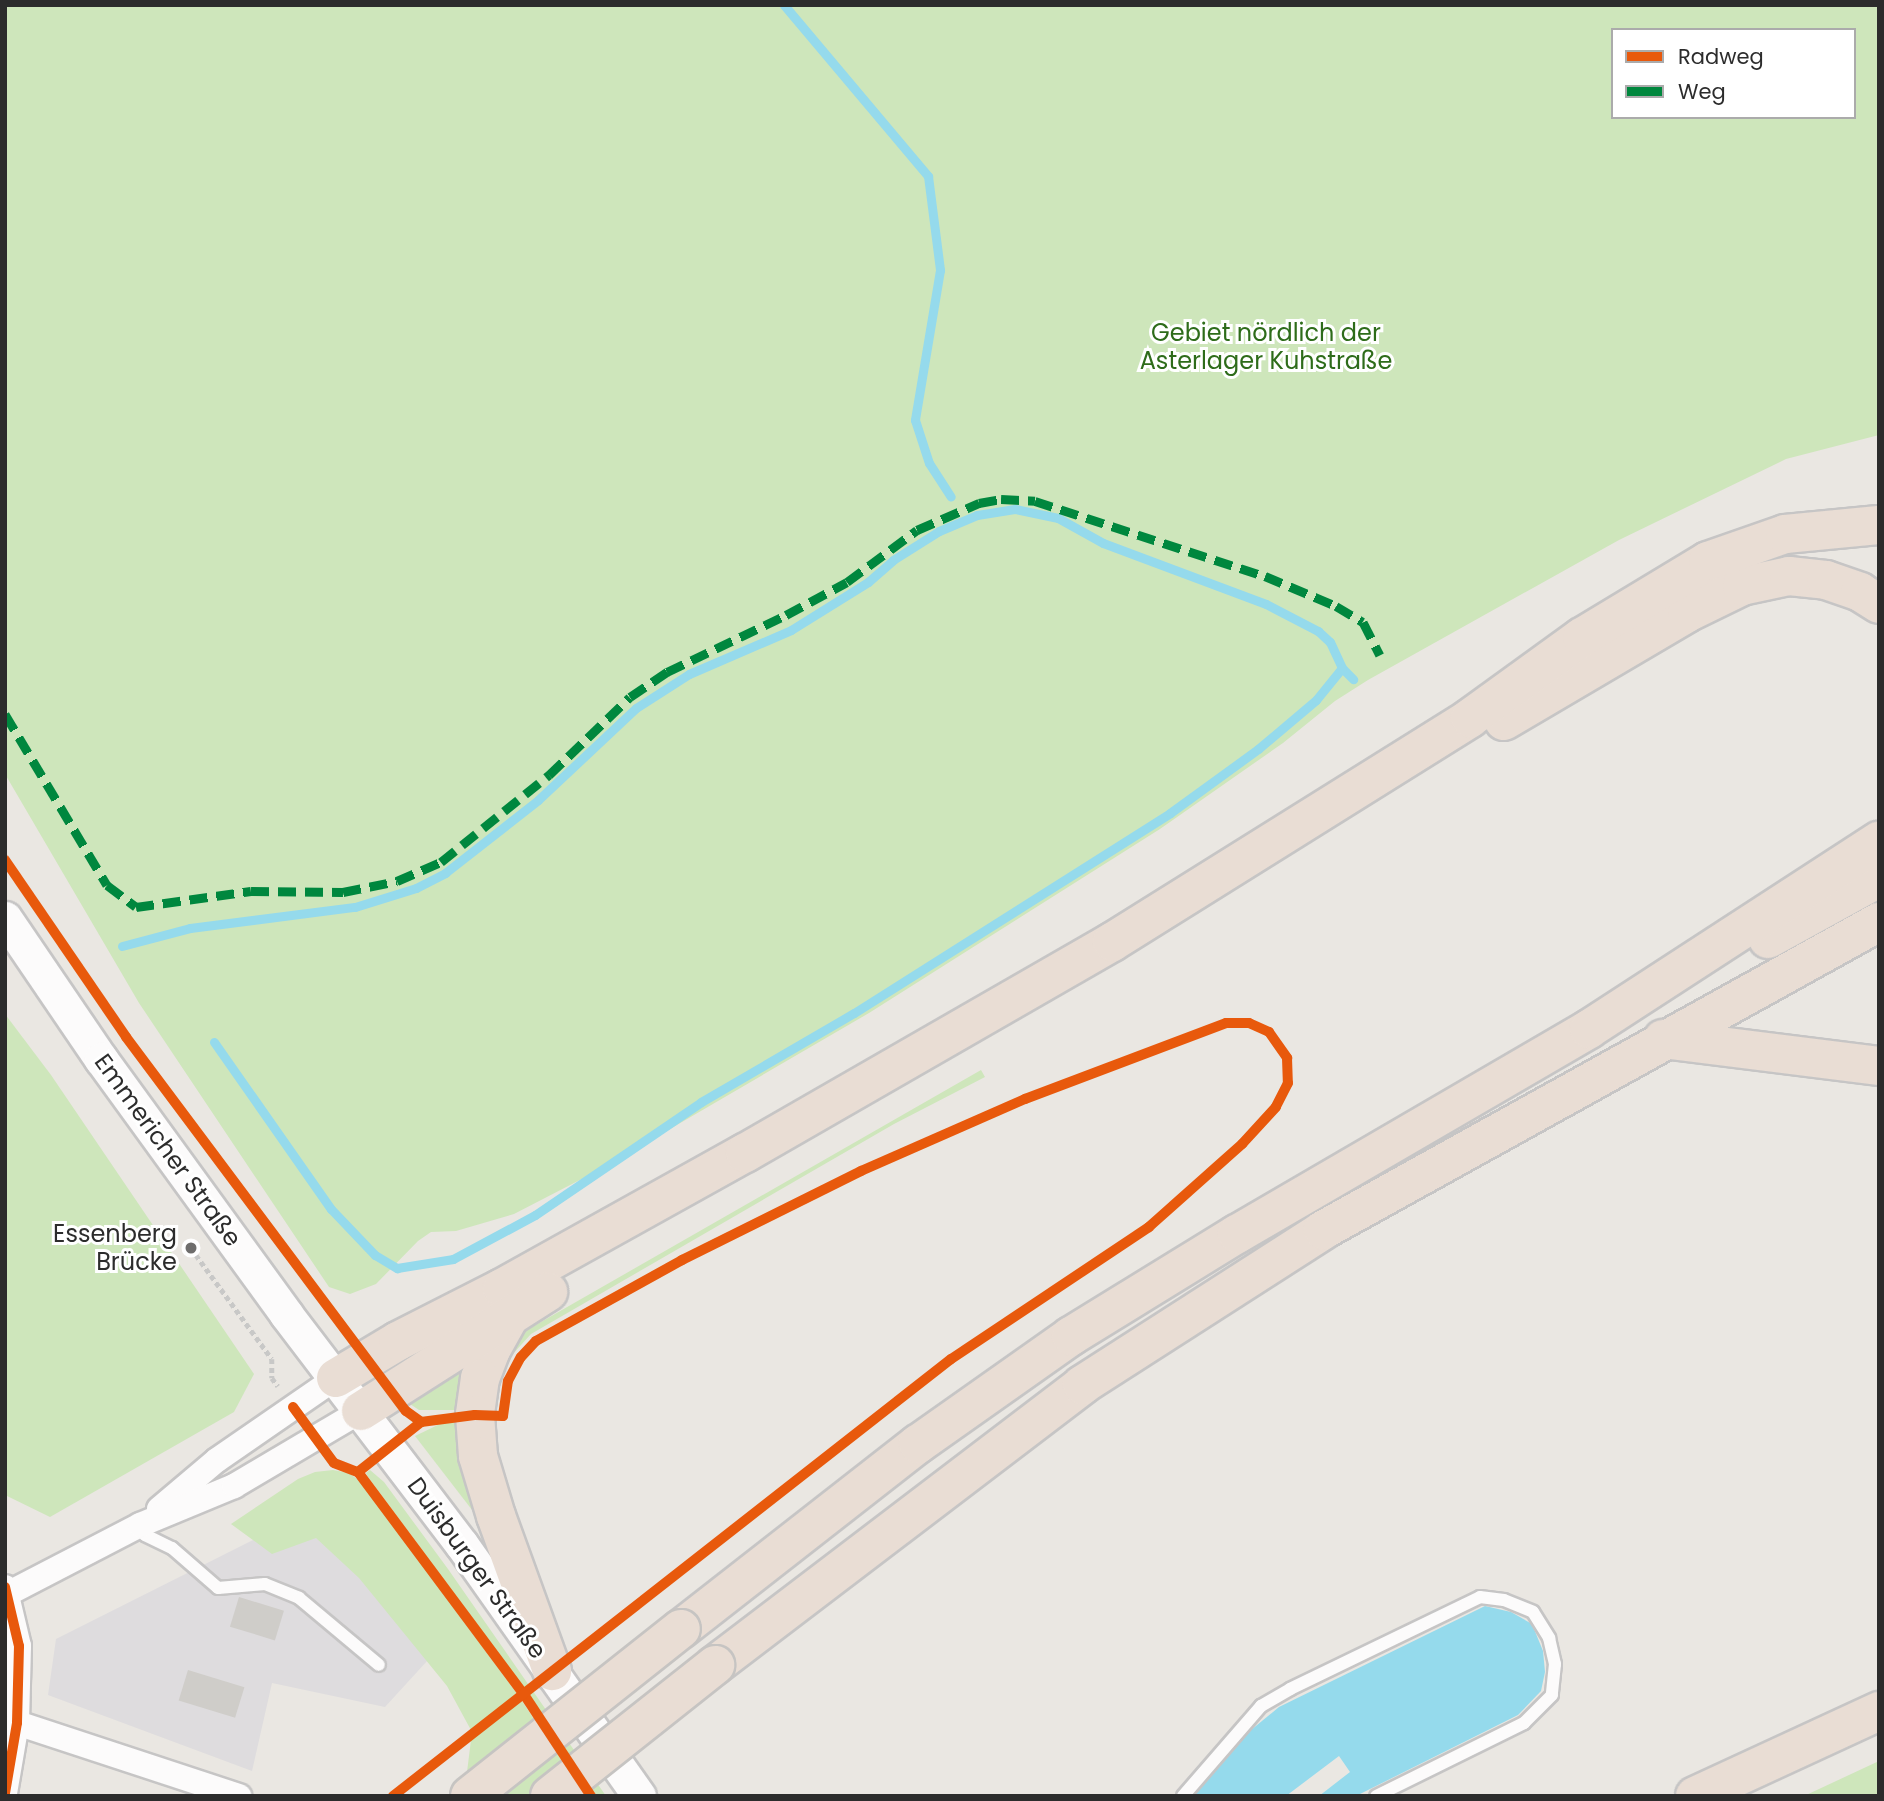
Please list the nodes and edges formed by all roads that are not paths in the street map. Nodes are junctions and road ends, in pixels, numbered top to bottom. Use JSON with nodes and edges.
{"nodes":[{"id":1,"x":1879,"y":525,"type":"edge"},
{"id":2,"x":1879,"y":604,"type":"edge"},
{"id":3,"x":1879,"y":841,"type":"edge"},
{"id":4,"x":1879,"y":878,"type":"edge"},
{"id":5,"x":5,"y":918,"type":"edge"},
{"id":6,"x":1879,"y":922,"type":"edge"},
{"id":7,"x":1663,"y":1039,"type":"junction"},
{"id":8,"x":1879,"y":1066,"type":"edge"},
{"id":9,"x":1237,"y":1234,"type":"junction"},
{"id":10,"x":512,"y":1312,"type":"junction"},
{"id":11,"x":335,"y":1378,"type":"junction"},
{"id":12,"x":361,"y":1411,"type":"junction"},
{"id":13,"x":140,"y":1525,"type":"junction"},
{"id":14,"x":7,"y":1590,"type":"edge"},
{"id":15,"x":379,"y":1665,"type":"dead end"},
{"id":16,"x":552,"y":1671,"type":"junction"},
{"id":17,"x":1879,"y":1710,"type":"edge"},
{"id":18,"x":17,"y":1723,"type":"junction"},
{"id":19,"x":5,"y":1793,"type":"edge"},
{"id":20,"x":239,"y":1796,"type":"edge"},
{"id":21,"x":470,"y":1796,"type":"edge"},
{"id":22,"x":550,"y":1796,"type":"edge"},
{"id":23,"x":639,"y":1796,"type":"edge"},
{"id":24,"x":1183,"y":1796,"type":"edge"},
{"id":25,"x":1376,"y":1796,"type":"edge"},
{"id":26,"x":1695,"y":1796,"type":"edge"}],
"edges":[{"from":1,"to":11,"type":"highway"},
{"from":2,"to":10,"type":"highway"},
{"from":3,"to":9,"type":"highway"},
{"from":4,"to":9,"type":"highway"},
{"from":5,"to":11,"type":"main road","name":"Emmericher Straße"},
{"from":6,"to":7,"type":"highway"},
{"from":7,"to":8,"type":"highway"},
{"from":7,"to":22,"type":"highway","bridge":true},
{"from":9,"to":21,"type":"highway","bridge":true},
{"from":10,"to":12,"type":"highway"},
{"from":10,"to":16,"type":"highway"},
{"from":11,"to":12,"type":"main road","name":"Duisburger Straße"},
{"from":11,"to":13,"type":"street"},
{"from":12,"to":13,"type":"street"},
{"from":12,"to":16,"type":"main road","name":"Duisburger Straße"},
{"from":13,"to":14,"type":"street"},
{"from":13,"to":15,"type":"lane"},
{"from":14,"to":18,"type":"street"},
{"from":16,"to":23,"type":"main road","name":"Duisburger Straße"},
{"from":17,"to":26,"type":"highway"},
{"from":18,"to":19,"type":"street"},
{"from":18,"to":20,"type":"street"},
{"from":24,"to":25,"type":"lane"}]}
